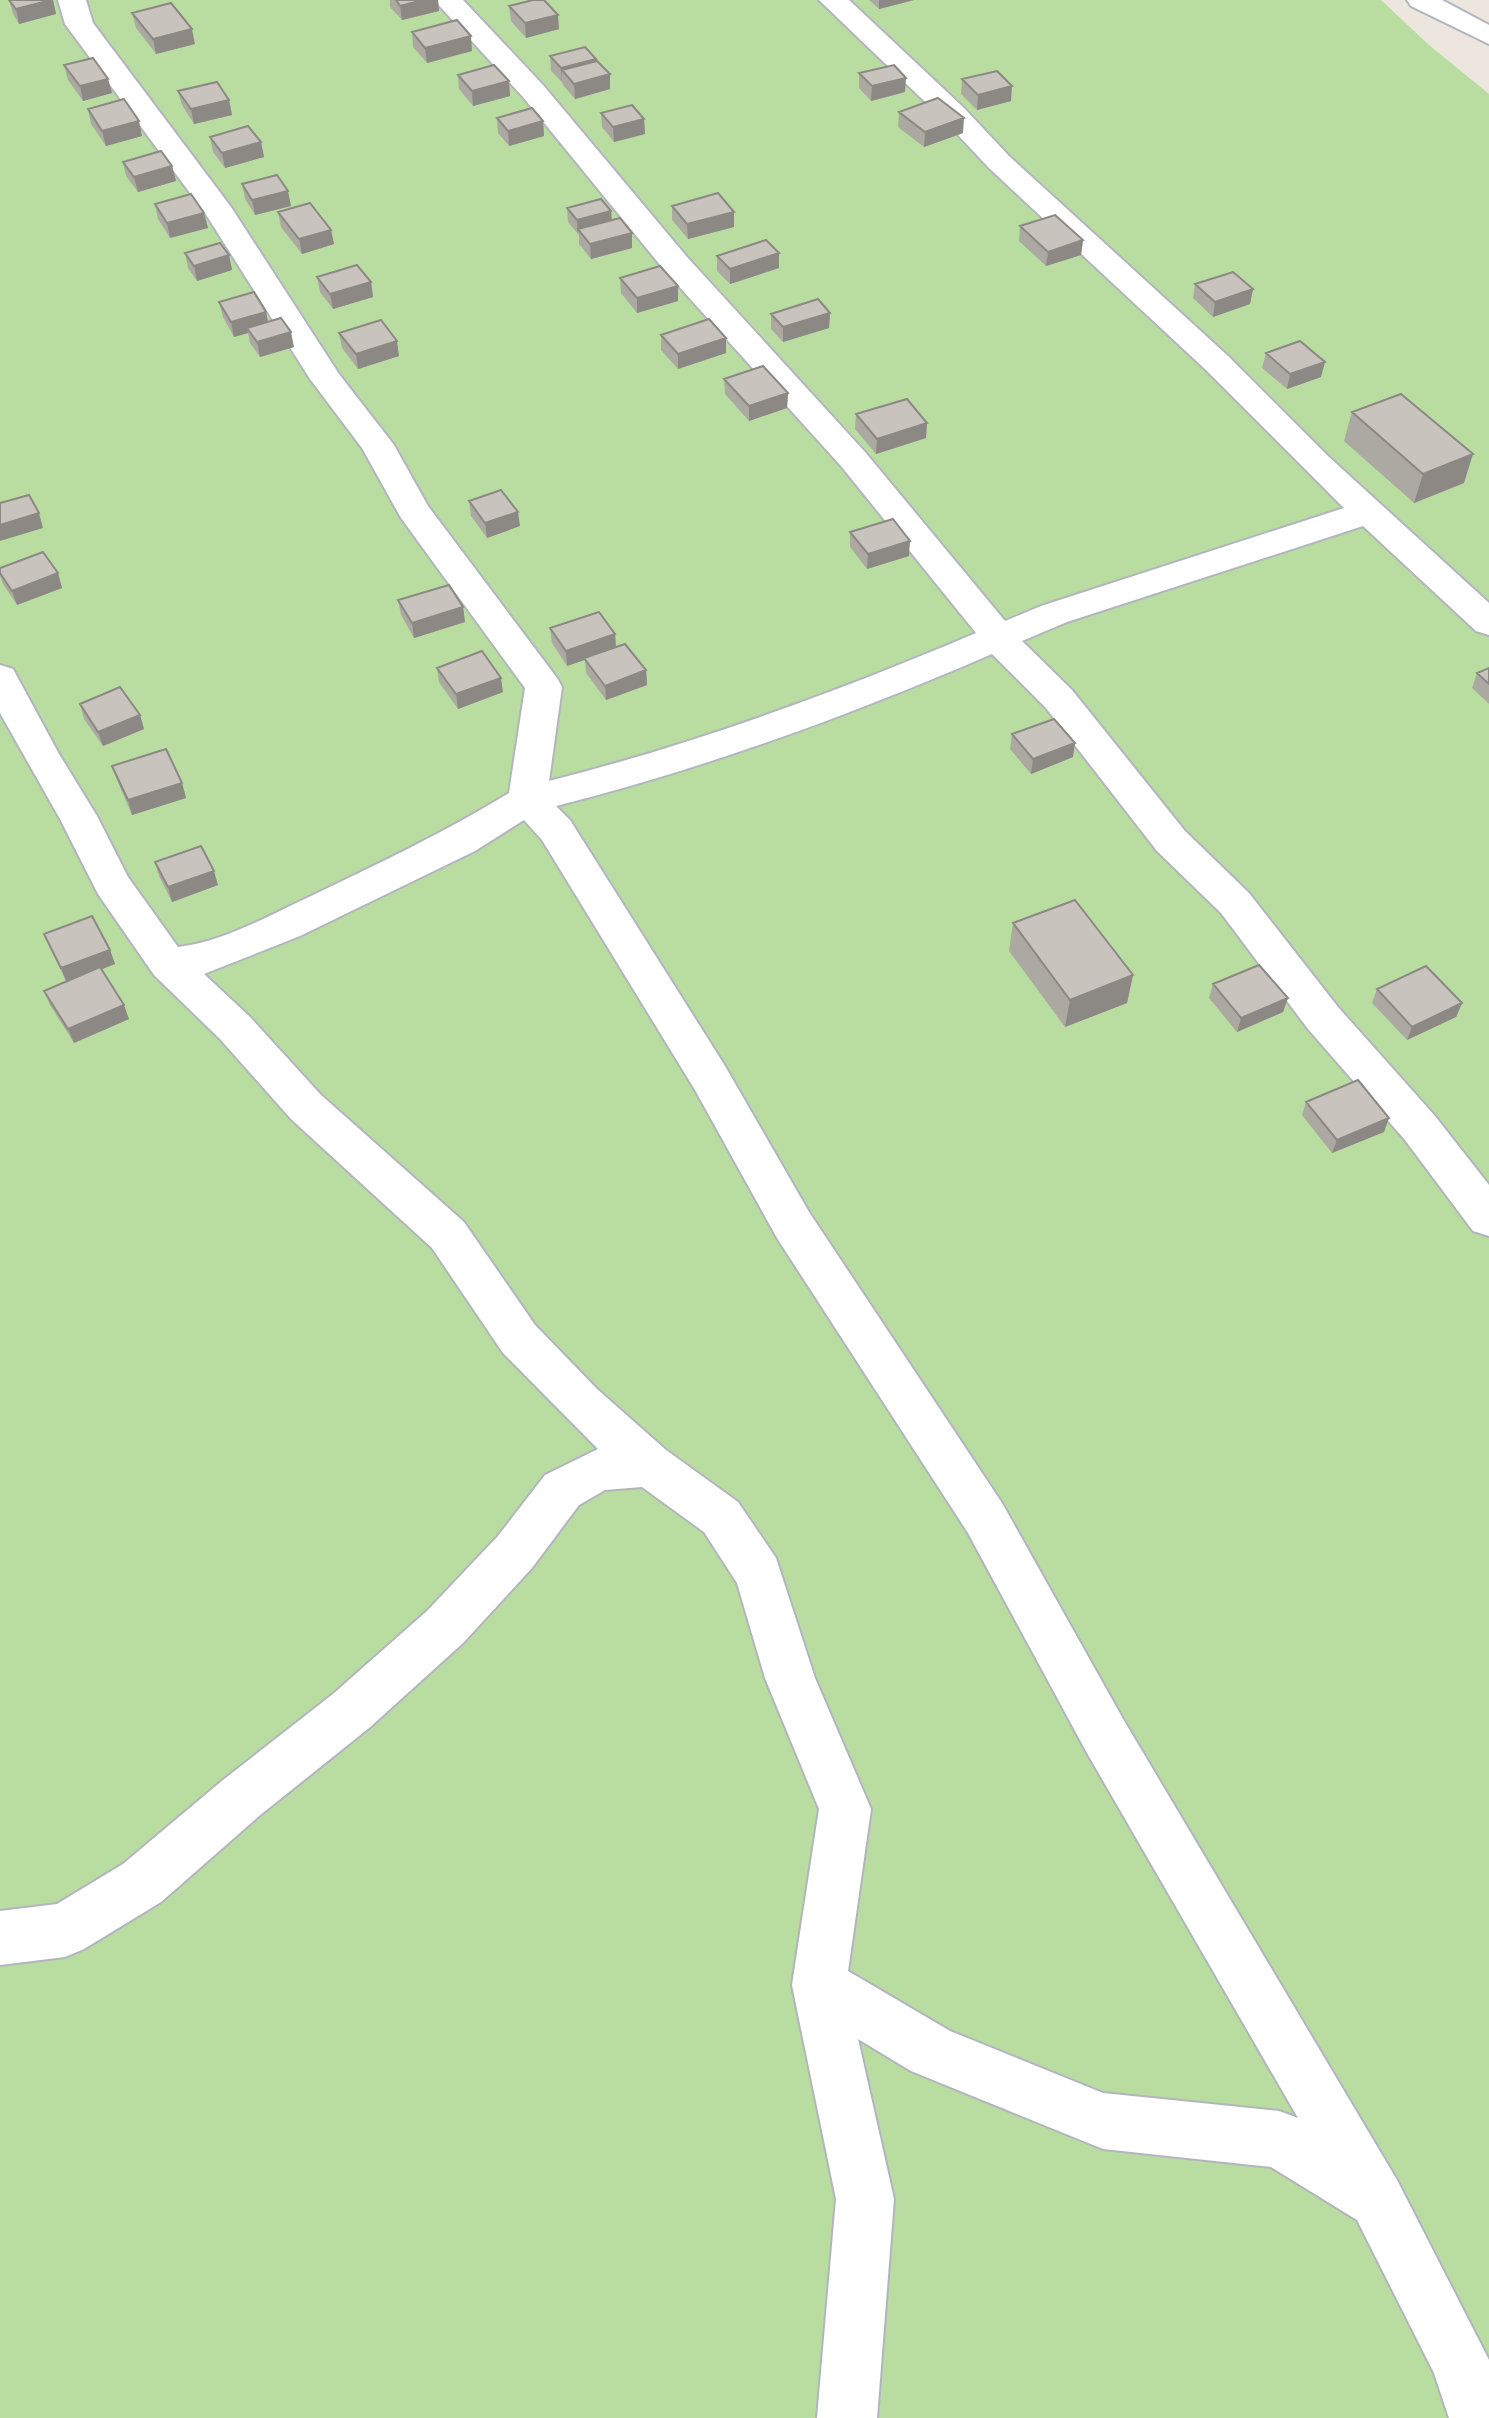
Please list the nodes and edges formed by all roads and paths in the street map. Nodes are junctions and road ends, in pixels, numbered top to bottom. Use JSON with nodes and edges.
{"nodes":[{"id":1,"x":72,"y":0,"type":"edge"},
{"id":2,"x":448,"y":0,"type":"edge"},
{"id":3,"x":833,"y":0,"type":"edge"},
{"id":4,"x":1421,"y":0,"type":"edge"},
{"id":5,"x":1489,"y":36,"type":"edge"},
{"id":6,"x":1369,"y":512,"type":"junction"},
{"id":7,"x":1489,"y":623,"type":"edge"},
{"id":8,"x":999,"y":637,"type":"junction"},
{"id":9,"x":0,"y":678,"type":"edge"},
{"id":10,"x":527,"y":800,"type":"junction"},
{"id":11,"x":168,"y":964,"type":"junction"},
{"id":12,"x":1489,"y":1218,"type":"edge"},
{"id":13,"x":649,"y":1465,"type":"junction"},
{"id":14,"x":0,"y":1938,"type":"edge"},
{"id":15,"x":819,"y":1985,"type":"junction"},
{"id":16,"x":1377,"y":2200,"type":"junction"},
{"id":17,"x":847,"y":2418,"type":"edge"},
{"id":18,"x":1479,"y":2418,"type":"edge"}],
"edges":[{"from":1,"to":10,"type":"street"},
{"from":2,"to":8,"type":"street"},
{"from":3,"to":6,"type":"street"},
{"from":4,"to":5,"type":"street"},
{"from":6,"to":7,"type":"street"},
{"from":6,"to":8,"type":"street"},
{"from":8,"to":10,"type":"street"},
{"from":8,"to":12,"type":"street"},
{"from":9,"to":11,"type":"street"},
{"from":10,"to":11,"type":"street"},
{"from":10,"to":16,"type":"street"},
{"from":11,"to":13,"type":"street"},
{"from":13,"to":14,"type":"street"},
{"from":13,"to":15,"type":"street"},
{"from":15,"to":16,"type":"street"},
{"from":15,"to":17,"type":"street"},
{"from":16,"to":18,"type":"street"}]}
